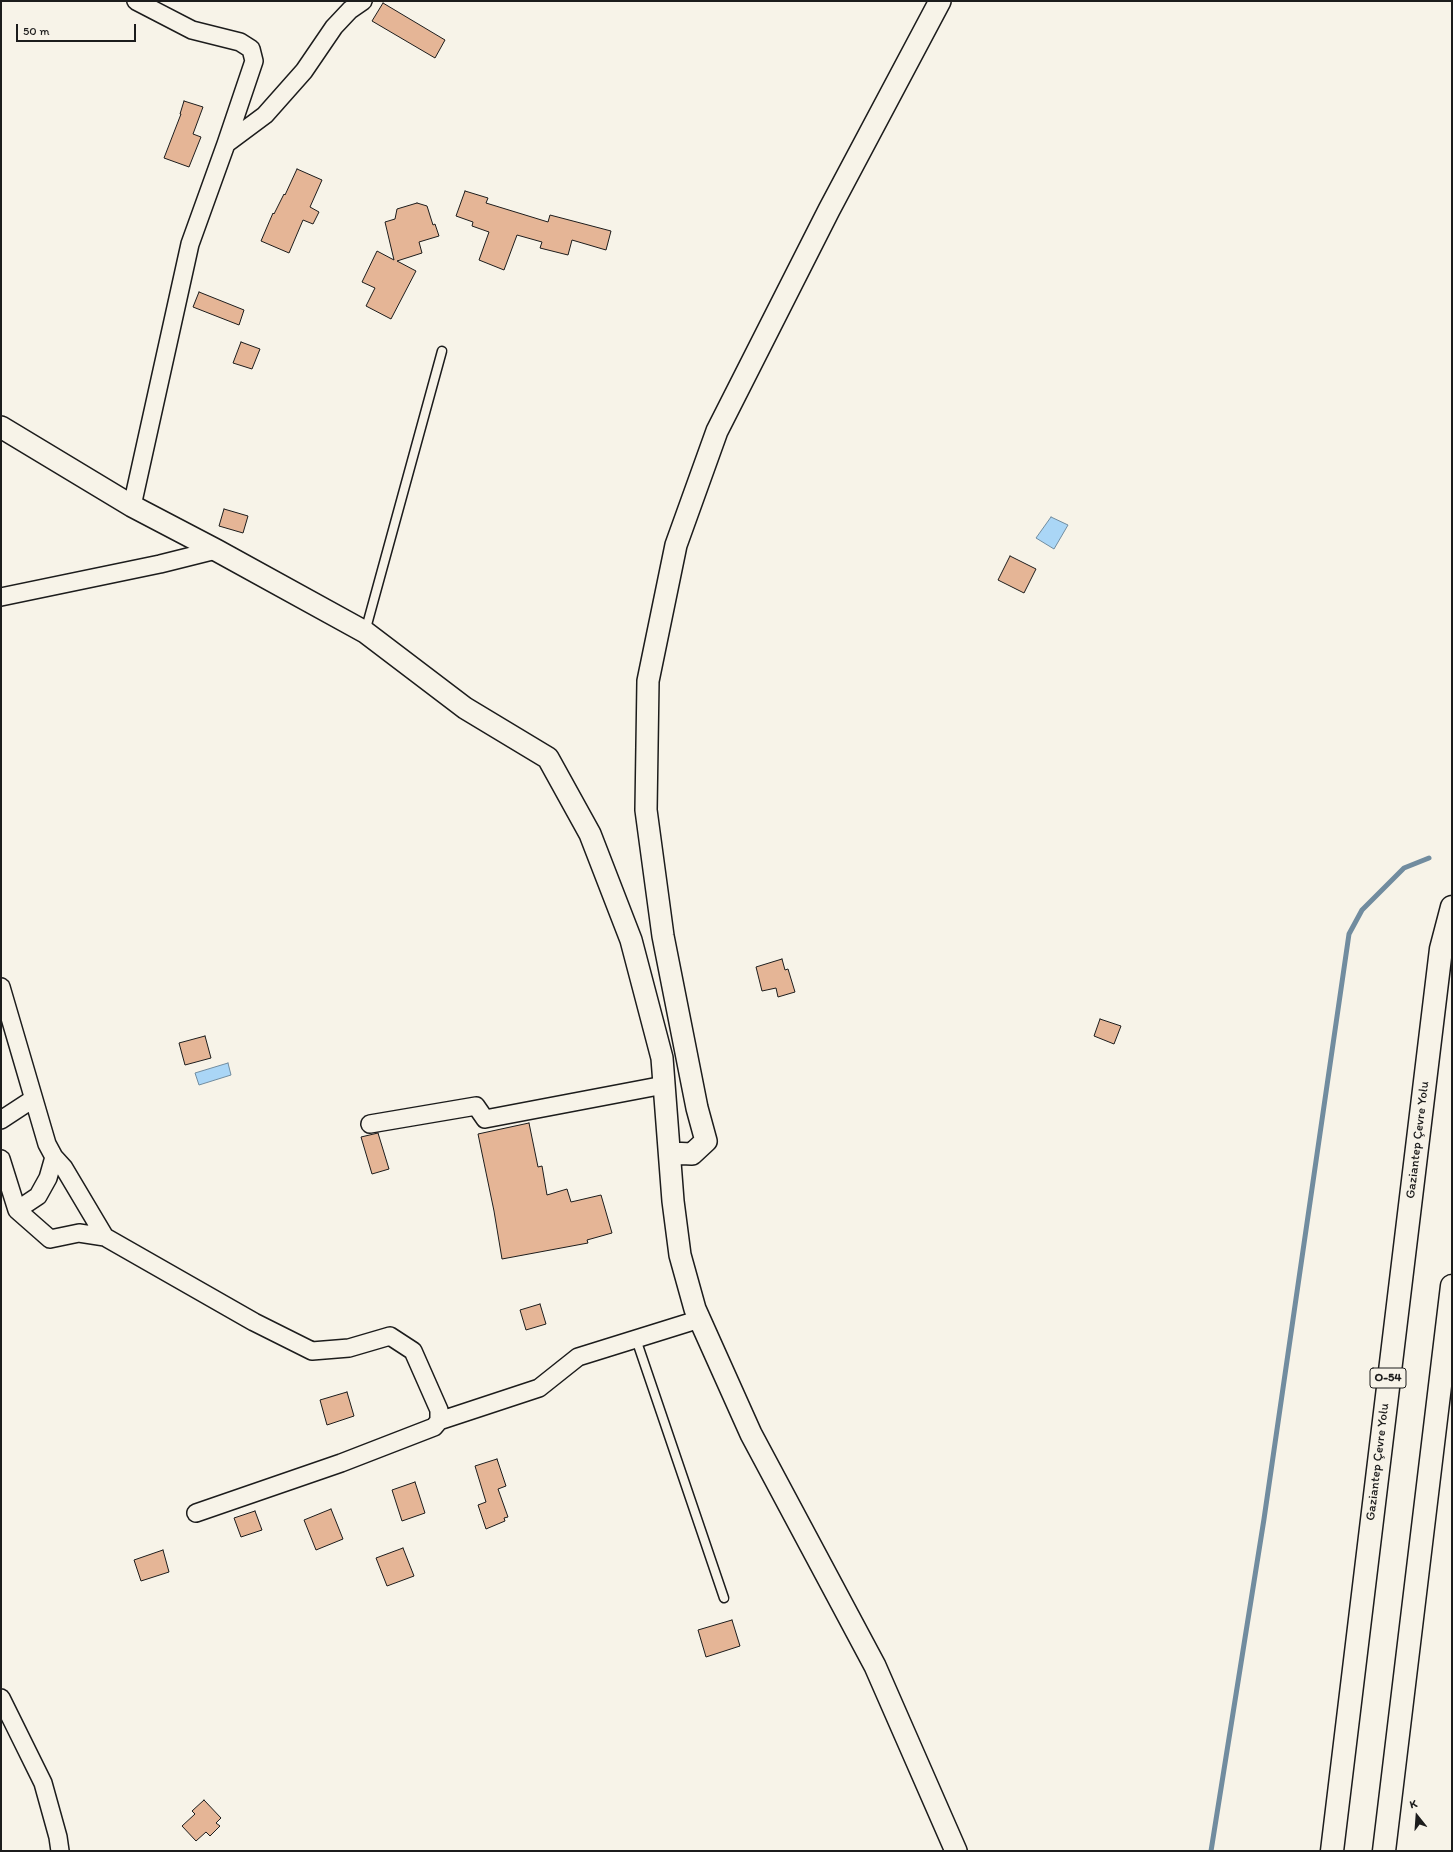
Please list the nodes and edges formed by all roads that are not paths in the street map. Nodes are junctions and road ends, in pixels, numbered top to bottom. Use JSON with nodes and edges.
{"nodes":[{"id":1,"x":136,"y":1,"type":"edge"},
{"id":2,"x":363,"y":1,"type":"edge"},
{"id":3,"x":940,"y":1,"type":"edge"},
{"id":4,"x":226,"y":144,"type":"junction"},
{"id":5,"x":442,"y":351,"type":"dead end"},
{"id":6,"x":1,"y":427,"type":"edge"},
{"id":7,"x":132,"y":506,"type":"junction"},
{"id":8,"x":216,"y":550,"type":"junction"},
{"id":9,"x":1,"y":597,"type":"edge"},
{"id":10,"x":365,"y":632,"type":"junction"},
{"id":11,"x":1452,"y":907,"type":"edge"},
{"id":12,"x":1,"y":987,"type":"edge"},
{"id":13,"x":664,"y":1085,"type":"junction"},
{"id":14,"x":33,"y":1099,"type":"junction"},
{"id":15,"x":1,"y":1120,"type":"edge"},
{"id":16,"x":370,"y":1124,"type":"dead end"},
{"id":17,"x":670,"y":1153,"type":"junction"},
{"id":18,"x":54,"y":1157,"type":"junction"},
{"id":19,"x":1,"y":1159,"type":"edge"},
{"id":20,"x":17,"y":1210,"type":"junction"},
{"id":21,"x":105,"y":1237,"type":"junction"},
{"id":22,"x":1452,"y":1286,"type":"edge"},
{"id":23,"x":700,"y":1319,"type":"junction"},
{"id":24,"x":636,"y":1339,"type":"junction"},
{"id":25,"x":438,"y":1421,"type":"junction"},
{"id":26,"x":196,"y":1513,"type":"dead end"},
{"id":27,"x":724,"y":1598,"type":"dead end"},
{"id":28,"x":1,"y":1698,"type":"edge"},
{"id":29,"x":944,"y":1823,"type":"junction"},
{"id":30,"x":60,"y":1851,"type":"edge"},
{"id":31,"x":950,"y":1851,"type":"edge"},
{"id":32,"x":956,"y":1851,"type":"edge"},
{"id":33,"x":1332,"y":1851,"type":"edge"},
{"id":34,"x":1384,"y":1851,"type":"edge"}],
"edges":[{"from":1,"to":4,"type":"street"},
{"from":2,"to":4,"type":"street"},
{"from":3,"to":17,"type":"street"},
{"from":4,"to":7,"type":"street"},
{"from":5,"to":10,"type":"lane"},
{"from":6,"to":7,"type":"street"},
{"from":7,"to":8,"type":"street"},
{"from":8,"to":9,"type":"street"},
{"from":8,"to":10,"type":"street"},
{"from":10,"to":13,"type":"street"},
{"from":11,"to":33,"type":"highway","name":"Gaziantep Çevre Yolu","number":"O-54"},
{"from":12,"to":14,"type":"street"},
{"from":13,"to":16,"type":"street"},
{"from":13,"to":17,"type":"street"},
{"from":14,"to":15,"type":"street"},
{"from":14,"to":18,"type":"street"},
{"from":17,"to":23,"type":"street"},
{"from":18,"to":20,"type":"street"},
{"from":18,"to":21,"type":"street"},
{"from":19,"to":20,"type":"street"},
{"from":20,"to":21,"type":"street"},
{"from":21,"to":25,"type":"street"},
{"from":22,"to":34,"type":"highway"},
{"from":23,"to":24,"type":"street"},
{"from":23,"to":29,"type":"street"},
{"from":24,"to":25,"type":"street"},
{"from":24,"to":27,"type":"lane"},
{"from":25,"to":26,"type":"street"},
{"from":28,"to":30,"type":"street"},
{"from":29,"to":31,"type":"street"},
{"from":29,"to":32,"type":"street"}]}
